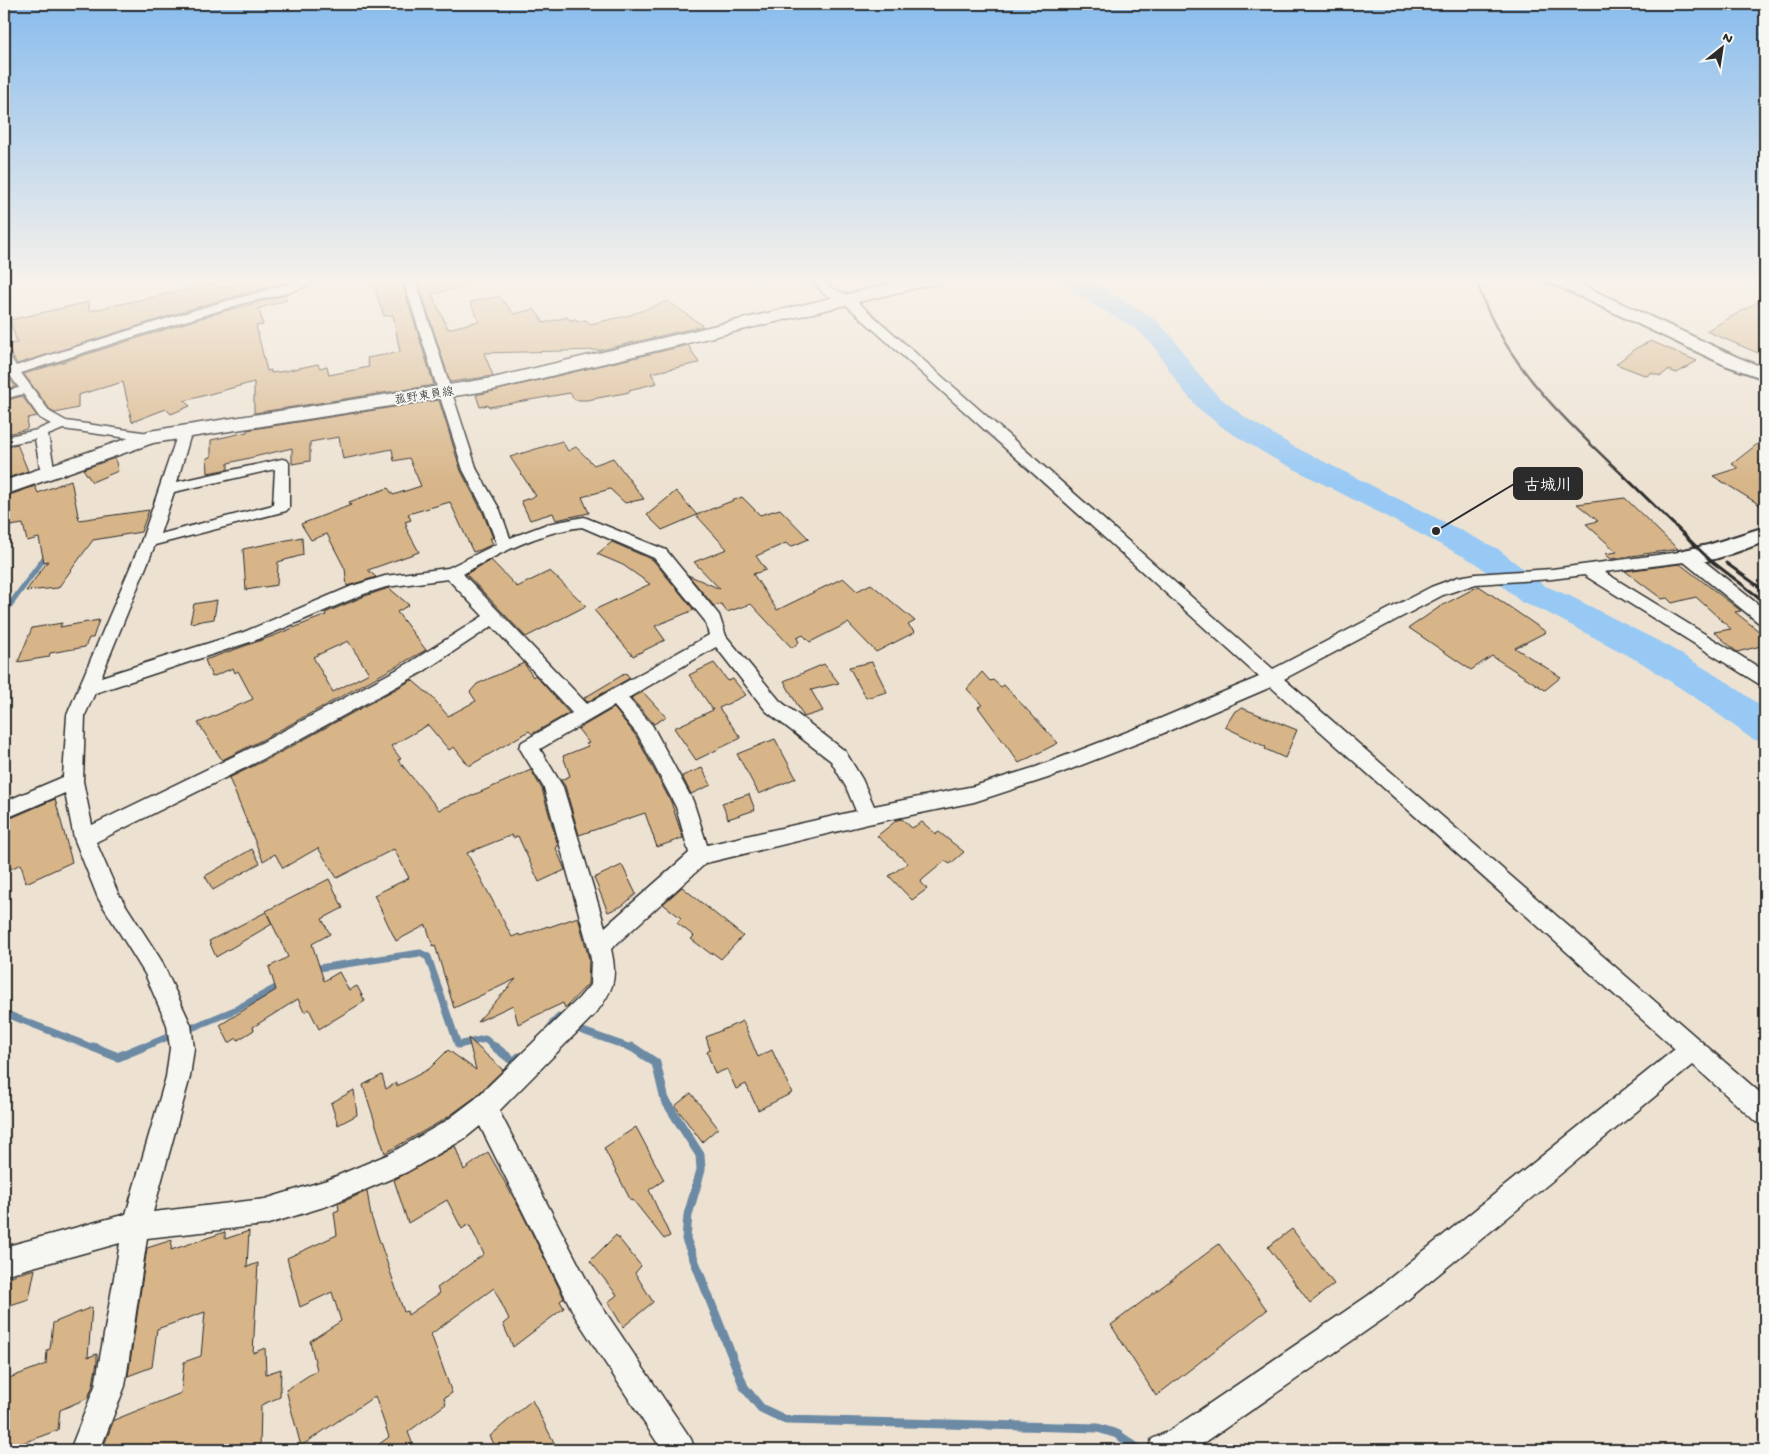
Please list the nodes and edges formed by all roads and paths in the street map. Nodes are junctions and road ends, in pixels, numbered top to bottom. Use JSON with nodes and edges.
{"nodes":[{"id":1,"x":88,"y":347,"type":"edge"},
{"id":2,"x":431,"y":347,"type":"edge"},
{"id":3,"x":651,"y":347,"type":"edge"},
{"id":4,"x":901,"y":347,"type":"edge"},
{"id":5,"x":1701,"y":347,"type":"edge"},
{"id":6,"x":4,"y":358,"type":"edge"},
{"id":7,"x":14,"y":371,"type":"junction"},
{"id":8,"x":1765,"y":374,"type":"edge"},
{"id":9,"x":25,"y":390,"type":"junction"},
{"id":10,"x":445,"y":392,"type":"junction"},
{"id":11,"x":4,"y":395,"type":"edge"},
{"id":12,"x":62,"y":425,"type":"junction"},
{"id":13,"x":185,"y":430,"type":"junction"},
{"id":14,"x":41,"y":432,"type":"junction"},
{"id":15,"x":149,"y":437,"type":"junction"},
{"id":16,"x":4,"y":441,"type":"edge"},
{"id":17,"x":48,"y":473,"type":"junction"},
{"id":18,"x":4,"y":488,"type":"edge"},
{"id":19,"x":168,"y":489,"type":"junction"},
{"id":20,"x":1765,"y":534,"type":"edge"},
{"id":21,"x":149,"y":542,"type":"junction"},
{"id":22,"x":505,"y":545,"type":"junction"},
{"id":23,"x":1687,"y":556,"type":"junction"},
{"id":24,"x":1588,"y":570,"type":"junction"},
{"id":25,"x":452,"y":573,"type":"junction"},
{"id":26,"x":493,"y":618,"type":"junction"},
{"id":27,"x":1765,"y":619,"type":"edge"},
{"id":28,"x":718,"y":638,"type":"junction"},
{"id":29,"x":1272,"y":678,"type":"junction"},
{"id":30,"x":1765,"y":679,"type":"edge"},
{"id":31,"x":88,"y":688,"type":"junction"},
{"id":32,"x":617,"y":697,"type":"junction"},
{"id":33,"x":585,"y":714,"type":"junction"},
{"id":34,"x":73,"y":781,"type":"junction"},
{"id":35,"x":4,"y":811,"type":"edge"},
{"id":36,"x":868,"y":816,"type":"junction"},
{"id":37,"x":84,"y":838,"type":"junction"},
{"id":38,"x":700,"y":856,"type":"junction"},
{"id":39,"x":599,"y":946,"type":"junction"},
{"id":40,"x":578,"y":1013,"type":"joint"},
{"id":41,"x":1694,"y":1049,"type":"junction"},
{"id":42,"x":484,"y":1108,"type":"junction"},
{"id":43,"x":1765,"y":1113,"type":"edge"},
{"id":44,"x":136,"y":1225,"type":"junction"},
{"id":45,"x":4,"y":1261,"type":"edge"},
{"id":46,"x":1163,"y":1449,"type":"edge"},
{"id":47,"x":84,"y":1450,"type":"edge"},
{"id":48,"x":680,"y":1450,"type":"edge"}],
"edges":[{"from":1,"to":7,"type":"street"},
{"from":2,"to":10,"type":"street"},
{"from":3,"to":10,"type":"main road","name":"菰野東員線"},
{"from":4,"to":29,"type":"street"},
{"from":5,"to":8,"type":"main road"},
{"from":6,"to":7,"type":"street"},
{"from":7,"to":9,"type":"street"},
{"from":9,"to":11,"type":"street"},
{"from":9,"to":12,"type":"street"},
{"from":10,"to":13,"type":"main road","name":"菰野東員線"},
{"from":10,"to":22,"type":"street"},
{"from":12,"to":14,"type":"street"},
{"from":12,"to":15,"type":"street"},
{"from":13,"to":15,"type":"main road","name":"菰野東員線"},
{"from":13,"to":19,"type":"street"},
{"from":14,"to":16,"type":"street"},
{"from":14,"to":17,"type":"street"},
{"from":15,"to":17,"type":"main road","name":"菰野東員線"},
{"from":17,"to":18,"type":"main road","name":"菰野東員線"},
{"from":19,"to":21,"type":"street"},
{"from":19,"to":21,"type":"street"},
{"from":20,"to":23,"type":"main road"},
{"from":21,"to":31,"type":"street"},
{"from":22,"to":25,"type":"street"},
{"from":22,"to":28,"type":"street"},
{"from":23,"to":24,"type":"street"},
{"from":23,"to":27,"type":"street"},
{"from":24,"to":29,"type":"street"},
{"from":24,"to":30,"type":"street"},
{"from":25,"to":26,"type":"street"},
{"from":25,"to":31,"type":"street"},
{"from":26,"to":33,"type":"street"},
{"from":26,"to":37,"type":"street"},
{"from":28,"to":32,"type":"street"},
{"from":28,"to":36,"type":"street"},
{"from":29,"to":36,"type":"street"},
{"from":29,"to":41,"type":"street"},
{"from":31,"to":34,"type":"street"},
{"from":32,"to":33,"type":"street"},
{"from":32,"to":38,"type":"street"},
{"from":33,"to":39,"type":"street"},
{"from":34,"to":35,"type":"street"},
{"from":34,"to":37,"type":"street"},
{"from":36,"to":38,"type":"street"},
{"from":37,"to":44,"type":"street"},
{"from":38,"to":39,"type":"street"},
{"from":39,"to":40,"type":"street"},
{"from":40,"to":42,"type":"street"},
{"from":41,"to":43,"type":"street"},
{"from":41,"to":46,"type":"street"},
{"from":42,"to":44,"type":"street"},
{"from":42,"to":48,"type":"street"},
{"from":44,"to":45,"type":"street"},
{"from":44,"to":47,"type":"street"}]}
